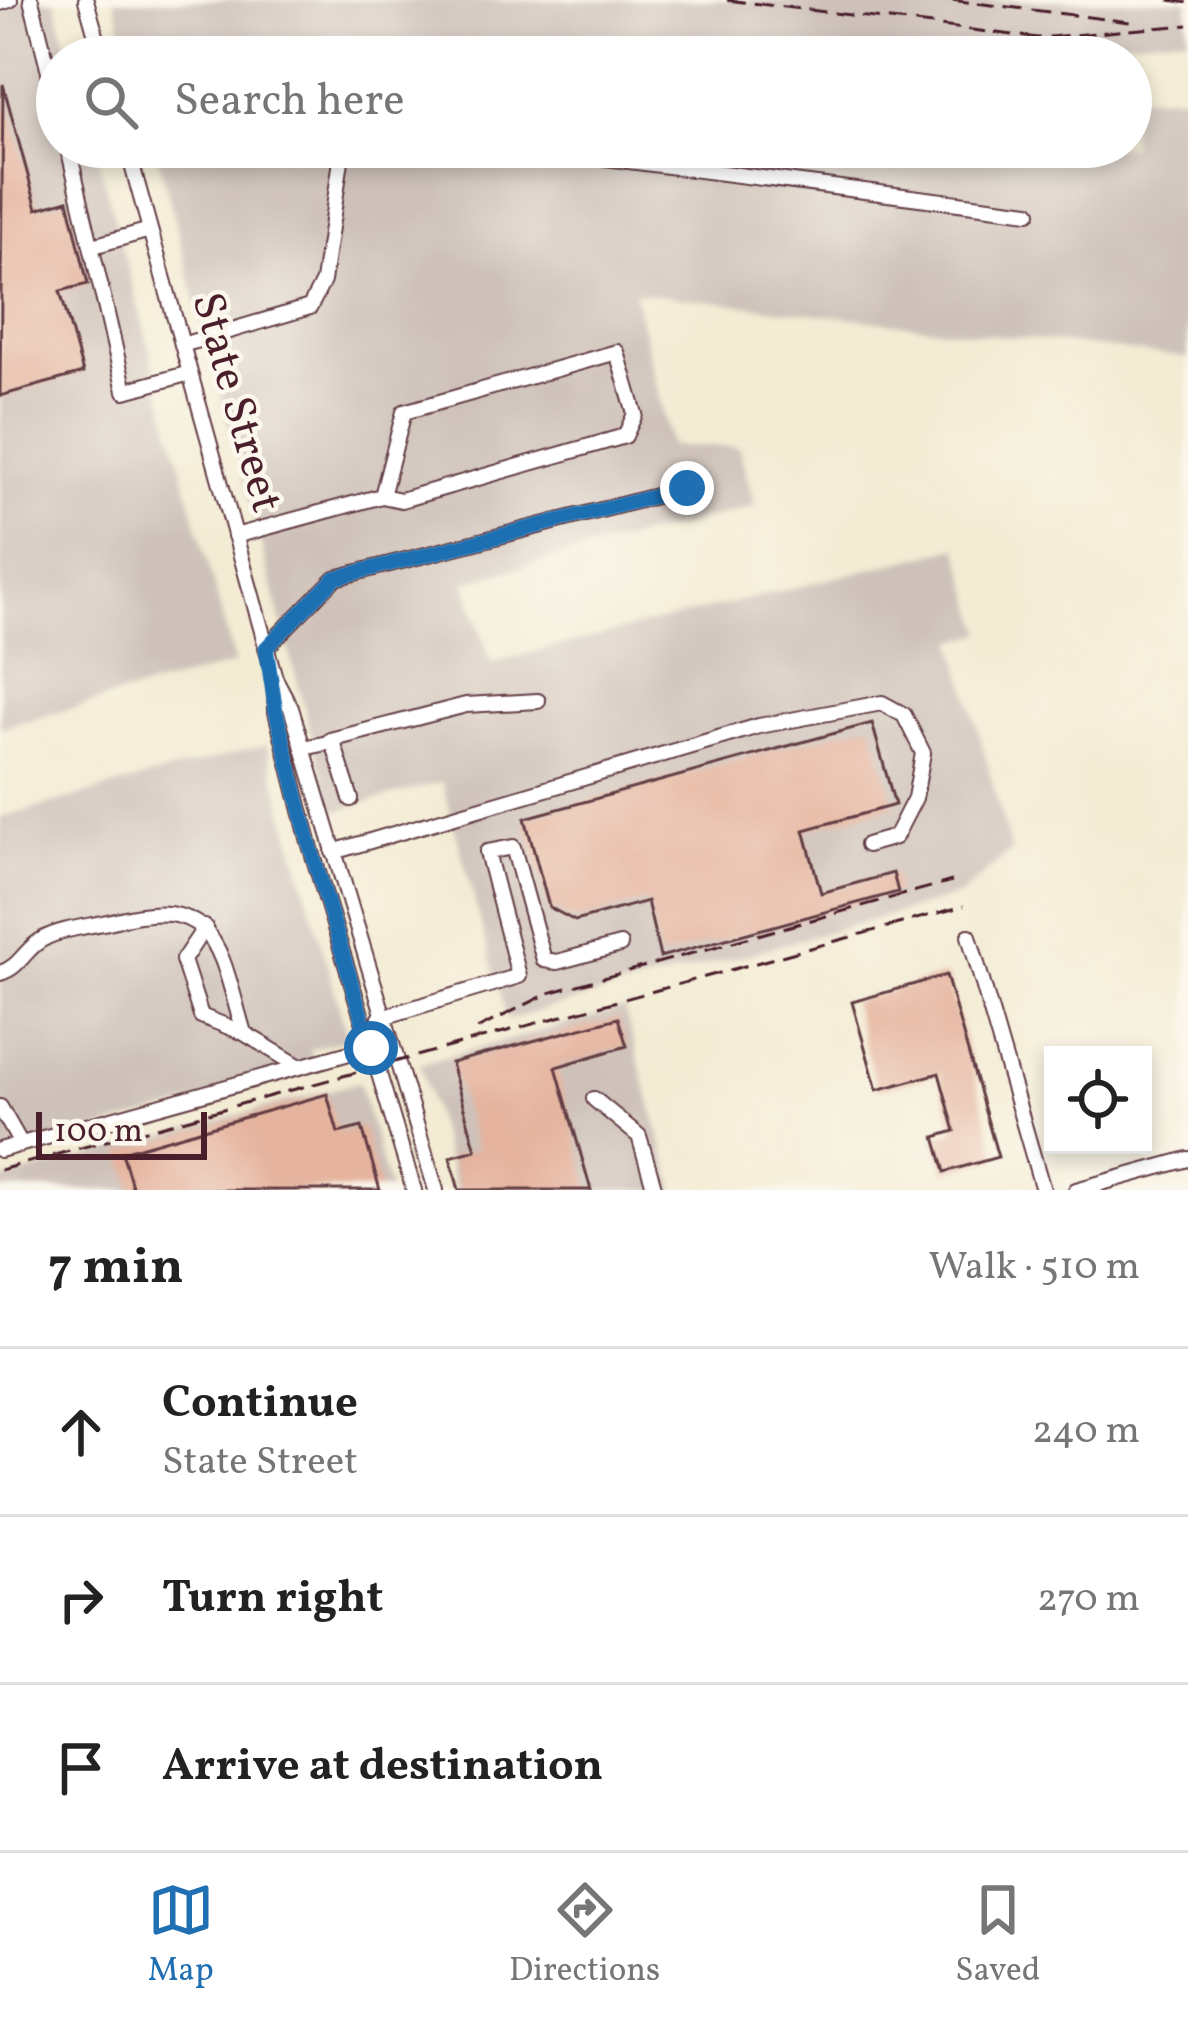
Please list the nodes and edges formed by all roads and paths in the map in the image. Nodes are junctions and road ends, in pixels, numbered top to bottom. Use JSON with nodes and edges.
{"nodes":[{"id":1,"x":10,"y":0,"type":"edge"},
{"id":2,"x":31,"y":0,"type":"edge"},
{"id":3,"x":86,"y":0,"type":"edge"},
{"id":4,"x":0,"y":3,"type":"edge"},
{"id":5,"x":40,"y":36,"type":"edge"},
{"id":6,"x":96,"y":36,"type":"edge"},
{"id":7,"x":73,"y":168,"type":"edge"},
{"id":8,"x":133,"y":168,"type":"edge"},
{"id":9,"x":340,"y":168,"type":"edge"},
{"id":10,"x":684,"y":168,"type":"edge"},
{"id":11,"x":1029,"y":212,"type":"dead end"},
{"id":12,"x":150,"y":230,"type":"junction"},
{"id":13,"x":93,"y":246,"type":"junction"},
{"id":14,"x":182,"y":345,"type":"junction"},
{"id":15,"x":190,"y":373,"type":"junction"},
{"id":16,"x":687,"y":488,"type":"dead end"},
{"id":17,"x":382,"y":496,"type":"junction"},
{"id":18,"x":236,"y":536,"type":"junction"},
{"id":19,"x":266,"y":648,"type":"junction"},
{"id":20,"x":275,"y":678,"type":"junction"},
{"id":21,"x":538,"y":701,"type":"dead end"},
{"id":22,"x":330,"y":740,"type":"junction"},
{"id":23,"x":303,"y":748,"type":"junction"},
{"id":24,"x":351,"y":799,"type":"dead end"},
{"id":25,"x":867,"y":845,"type":"dead end"},
{"id":26,"x":333,"y":852,"type":"junction"},
{"id":27,"x":205,"y":926,"type":"junction"},
{"id":28,"x":969,"y":937,"type":"dead end"},
{"id":29,"x":620,"y":945,"type":"dead end"},
{"id":30,"x":544,"y":960,"type":"junction"},
{"id":31,"x":0,"y":974,"type":"edge"},
{"id":32,"x":520,"y":976,"type":"junction"},
{"id":33,"x":380,"y":1018,"type":"junction"},
{"id":34,"x":244,"y":1033,"type":"junction"},
{"id":35,"x":371,"y":1048,"type":"junction"},
{"id":36,"x":300,"y":1067,"type":"junction"},
{"id":37,"x":594,"y":1099,"type":"dead end"},
{"id":38,"x":0,"y":1107,"type":"edge"},
{"id":39,"x":21,"y":1144,"type":"junction"},
{"id":40,"x":0,"y":1150,"type":"edge"},
{"id":41,"x":1188,"y":1160,"type":"edge"},
{"id":42,"x":414,"y":1190,"type":"edge"},
{"id":43,"x":436,"y":1190,"type":"edge"},
{"id":44,"x":655,"y":1190,"type":"edge"},
{"id":45,"x":1043,"y":1190,"type":"edge"},
{"id":46,"x":1076,"y":1190,"type":"edge"}],
"edges":[{"from":1,"to":4,"type":"street"},
{"from":2,"to":5,"type":"street"},
{"from":3,"to":6,"type":"street"},
{"from":7,"to":13,"type":"street"},
{"from":8,"to":12,"type":"street","name":"State Street"},
{"from":9,"to":14,"type":"street"},
{"from":10,"to":11,"type":"street"},
{"from":12,"to":13,"type":"street"},
{"from":12,"to":14,"type":"street","name":"State Street"},
{"from":13,"to":15,"type":"street"},
{"from":14,"to":15,"type":"street","name":"State Street"},
{"from":15,"to":18,"type":"street","name":"State Street"},
{"from":16,"to":19,"type":"street"},
{"from":17,"to":17,"type":"street"},
{"from":17,"to":18,"type":"street"},
{"from":18,"to":19,"type":"street","name":"State Street"},
{"from":19,"to":20,"type":"street","name":"State Street"},
{"from":20,"to":23,"type":"street","name":"State Street"},
{"from":20,"to":35,"type":"street","name":"State Street"},
{"from":21,"to":22,"type":"street"},
{"from":22,"to":23,"type":"street"},
{"from":22,"to":24,"type":"street"},
{"from":23,"to":26,"type":"street","name":"State Street"},
{"from":25,"to":26,"type":"street"},
{"from":26,"to":33,"type":"street","name":"State Street"},
{"from":27,"to":31,"type":"street"},
{"from":27,"to":34,"type":"street"},
{"from":27,"to":34,"type":"street"},
{"from":28,"to":45,"type":"street"},
{"from":29,"to":30,"type":"street"},
{"from":30,"to":32,"type":"street"},
{"from":30,"to":32,"type":"street"},
{"from":32,"to":33,"type":"street"},
{"from":33,"to":43,"type":"street","name":"State Street"},
{"from":34,"to":36,"type":"street"},
{"from":35,"to":36,"type":"street"},
{"from":35,"to":42,"type":"street","name":"State Street"},
{"from":36,"to":39,"type":"street"},
{"from":37,"to":44,"type":"street"},
{"from":38,"to":39,"type":"street"},
{"from":39,"to":40,"type":"street"},
{"from":41,"to":46,"type":"street"}]}
